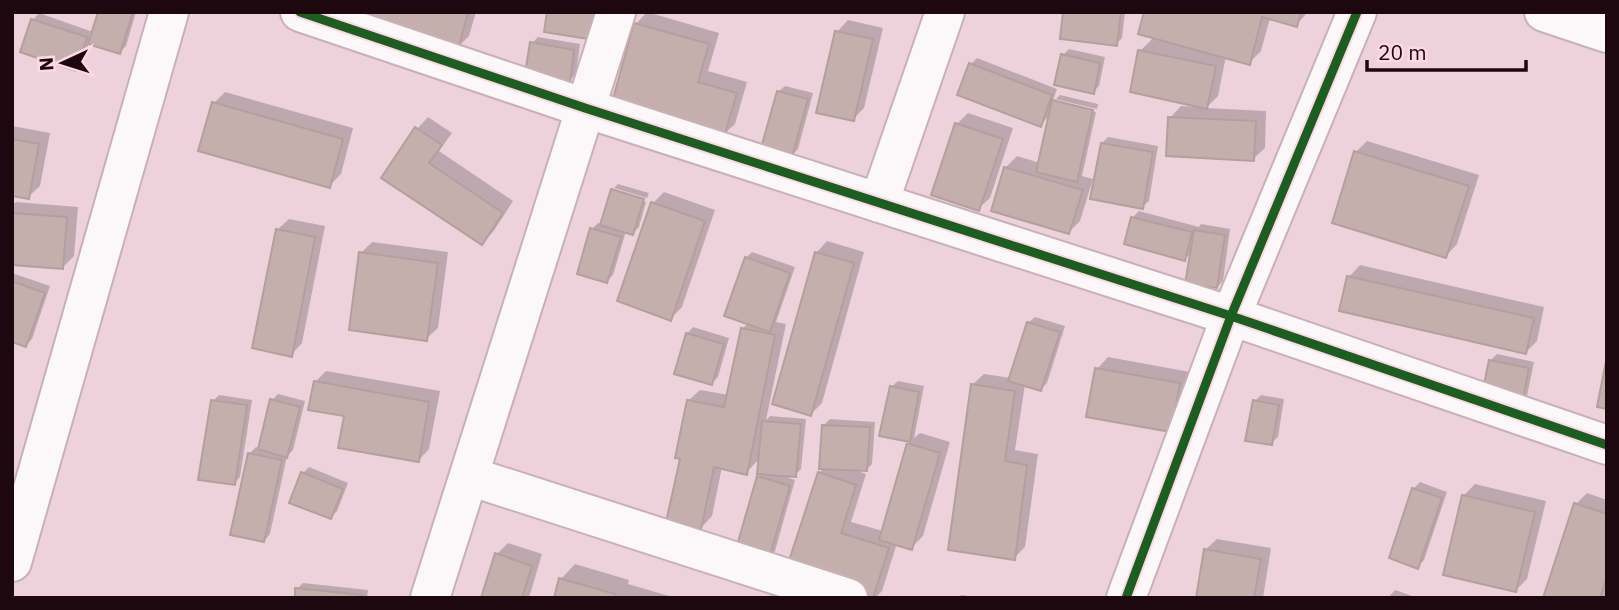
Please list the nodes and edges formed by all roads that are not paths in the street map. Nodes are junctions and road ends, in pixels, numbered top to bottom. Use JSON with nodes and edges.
{"nodes":[{"id":1,"x":169,"y":12,"type":"edge"},
{"id":2,"x":300,"y":12,"type":"edge"},
{"id":3,"x":616,"y":12,"type":"edge"},
{"id":4,"x":945,"y":12,"type":"edge"},
{"id":5,"x":1357,"y":12,"type":"edge"},
{"id":6,"x":1544,"y":12,"type":"edge"},
{"id":7,"x":1607,"y":33,"type":"edge"},
{"id":8,"x":585,"y":108,"type":"junction"},
{"id":9,"x":879,"y":203,"type":"junction"},
{"id":10,"x":1231,"y":316,"type":"junction"},
{"id":11,"x":1607,"y":446,"type":"edge"},
{"id":12,"x":469,"y":476,"type":"junction"},
{"id":13,"x":12,"y":562,"type":"edge"},
{"id":14,"x":430,"y":598,"type":"edge"},
{"id":15,"x":848,"y":598,"type":"edge"},
{"id":16,"x":1126,"y":598,"type":"edge"}],
"edges":[{"from":1,"to":13,"type":"street"},
{"from":2,"to":8,"type":"street"},
{"from":3,"to":8,"type":"street"},
{"from":4,"to":9,"type":"street"},
{"from":5,"to":10,"type":"street"},
{"from":6,"to":7,"type":"street"},
{"from":8,"to":9,"type":"street"},
{"from":8,"to":12,"type":"street"},
{"from":9,"to":10,"type":"street"},
{"from":10,"to":11,"type":"street"},
{"from":10,"to":16,"type":"street"},
{"from":12,"to":14,"type":"street"},
{"from":12,"to":15,"type":"street"}]}
